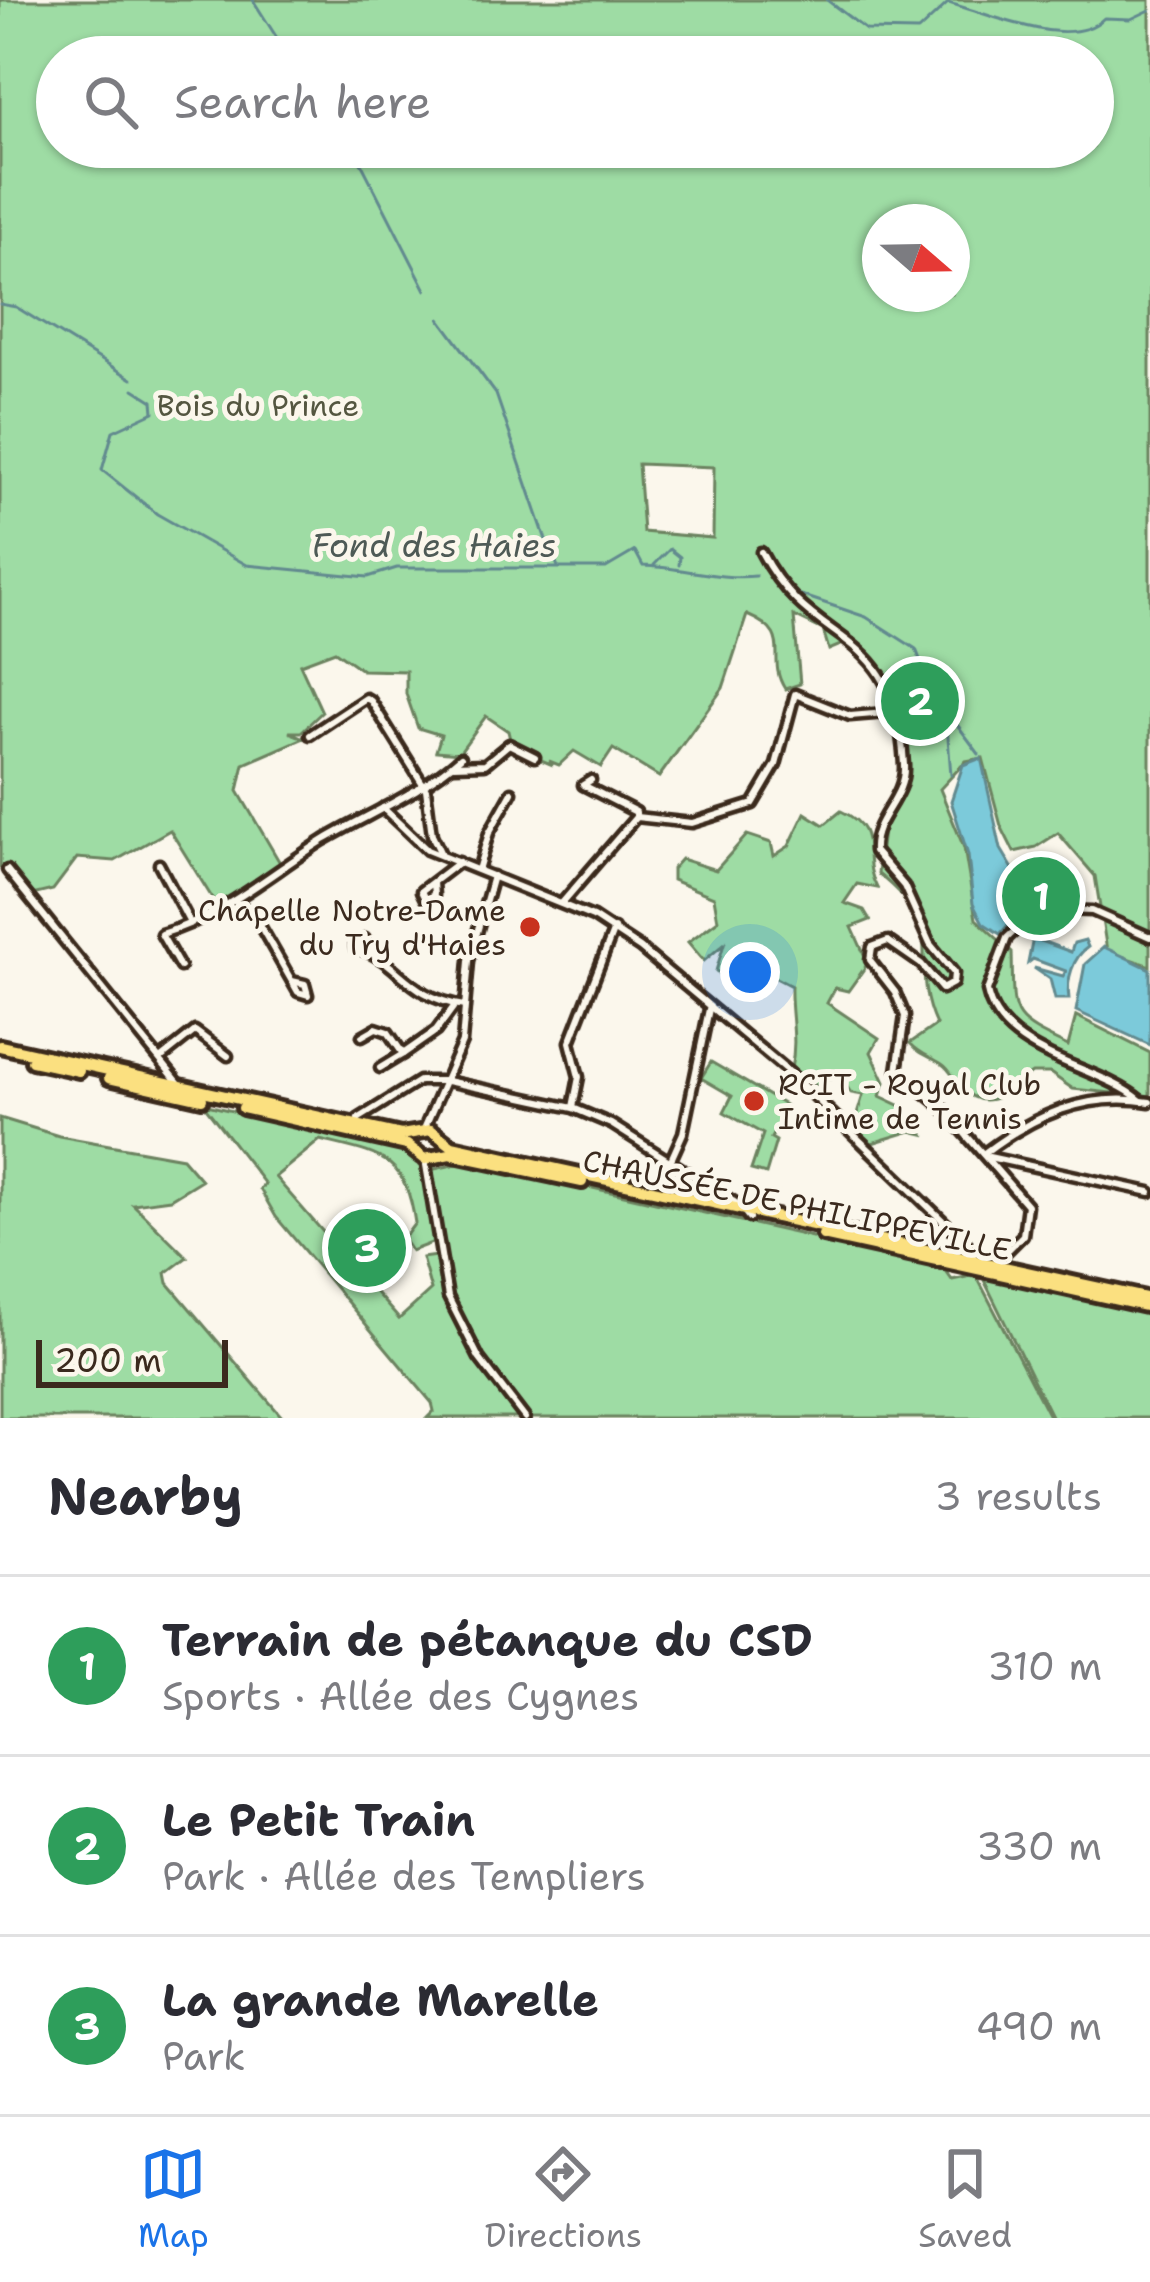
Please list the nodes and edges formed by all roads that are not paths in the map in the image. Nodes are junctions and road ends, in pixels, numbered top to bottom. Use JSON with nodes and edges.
{"nodes":[{"id":1,"x":761,"y":552,"type":"dead end"},
{"id":2,"x":898,"y":712,"type":"junction"},
{"id":3,"x":310,"y":735,"type":"dead end"},
{"id":4,"x":460,"y":757,"type":"dead end"},
{"id":5,"x":535,"y":757,"type":"dead end"},
{"id":6,"x":452,"y":765,"type":"junction"},
{"id":7,"x":591,"y":780,"type":"dead end"},
{"id":8,"x":424,"y":787,"type":"junction"},
{"id":9,"x":512,"y":792,"type":"dead end"},
{"id":10,"x":383,"y":808,"type":"junction"},
{"id":11,"x":488,"y":808,"type":"dead end"},
{"id":12,"x":499,"y":813,"type":"junction"},
{"id":13,"x":636,"y":817,"type":"junction"},
{"id":14,"x":441,"y":855,"type":"junction"},
{"id":15,"x":459,"y":862,"type":"junction"},
{"id":16,"x":160,"y":865,"type":"dead end"},
{"id":17,"x":7,"y":870,"type":"dead end"},
{"id":18,"x":478,"y":870,"type":"junction"},
{"id":19,"x":493,"y":876,"type":"junction"},
{"id":20,"x":433,"y":883,"type":"dead end"},
{"id":21,"x":234,"y":901,"type":"junction"},
{"id":22,"x":562,"y":903,"type":"junction"},
{"id":23,"x":190,"y":923,"type":"junction"},
{"id":24,"x":614,"y":929,"type":"junction"},
{"id":25,"x":1150,"y":937,"type":"edge"},
{"id":26,"x":376,"y":951,"type":"dead end"},
{"id":27,"x":180,"y":967,"type":"dead end"},
{"id":28,"x":292,"y":981,"type":"dead end"},
{"id":29,"x":459,"y":1005,"type":"junction"},
{"id":30,"x":709,"y":1008,"type":"junction"},
{"id":31,"x":362,"y":1036,"type":"dead end"},
{"id":32,"x":0,"y":1050,"type":"edge"},
{"id":33,"x":403,"y":1054,"type":"junction"},
{"id":34,"x":228,"y":1056,"type":"dead end"},
{"id":35,"x":161,"y":1058,"type":"junction"},
{"id":36,"x":380,"y":1068,"type":"dead end"},
{"id":37,"x":447,"y":1081,"type":"junction"},
{"id":38,"x":182,"y":1087,"type":"junction"},
{"id":39,"x":1140,"y":1100,"type":"junction"},
{"id":40,"x":1150,"y":1102,"type":"edge"},
{"id":41,"x":573,"y":1108,"type":"junction"},
{"id":42,"x":358,"y":1119,"type":"dead end"},
{"id":43,"x":429,"y":1134,"type":"junction"},
{"id":44,"x":412,"y":1147,"type":"junction"},
{"id":45,"x":984,"y":1155,"type":"junction"},
{"id":46,"x":429,"y":1158,"type":"junction"},
{"id":47,"x":670,"y":1162,"type":"junction"},
{"id":48,"x":1150,"y":1192,"type":"edge"},
{"id":49,"x":746,"y":1214,"type":"junction"},
{"id":50,"x":975,"y":1265,"type":"junction"},
{"id":51,"x":993,"y":1268,"type":"junction"},
{"id":52,"x":1150,"y":1303,"type":"edge"},
{"id":53,"x":525,"y":1418,"type":"edge"}],
"edges":[{"from":1,"to":2,"type":"street"},
{"from":2,"to":13,"type":"street"},
{"from":2,"to":45,"type":"street"},
{"from":3,"to":8,"type":"street"},
{"from":4,"to":6,"type":"street"},
{"from":5,"to":6,"type":"street"},
{"from":6,"to":8,"type":"street"},
{"from":7,"to":13,"type":"street"},
{"from":8,"to":10,"type":"street"},
{"from":8,"to":14,"type":"street"},
{"from":9,"to":12,"type":"street"},
{"from":10,"to":14,"type":"street"},
{"from":10,"to":21,"type":"street"},
{"from":11,"to":12,"type":"street"},
{"from":12,"to":18,"type":"street"},
{"from":13,"to":22,"type":"street"},
{"from":14,"to":15,"type":"street"},
{"from":15,"to":18,"type":"street"},
{"from":15,"to":20,"type":"street"},
{"from":16,"to":23,"type":"street"},
{"from":17,"to":35,"type":"street"},
{"from":18,"to":19,"type":"street"},
{"from":19,"to":22,"type":"street"},
{"from":19,"to":29,"type":"street"},
{"from":21,"to":23,"type":"street"},
{"from":21,"to":28,"type":"street"},
{"from":22,"to":24,"type":"street"},
{"from":23,"to":27,"type":"street"},
{"from":24,"to":30,"type":"street"},
{"from":24,"to":41,"type":"street"},
{"from":25,"to":39,"type":"street"},
{"from":26,"to":29,"type":"street"},
{"from":29,"to":33,"type":"street"},
{"from":29,"to":37,"type":"street"},
{"from":30,"to":47,"type":"street"},
{"from":30,"to":50,"type":"street"},
{"from":31,"to":33,"type":"street"},
{"from":32,"to":38,"type":"main road","name":"CHAUSSÉE DE PHILIPPEVILLE"},
{"from":32,"to":44,"type":"main road","name":"CHAUSSÉE DE PHILIPPEVILLE"},
{"from":33,"to":36,"type":"street"},
{"from":34,"to":35,"type":"street"},
{"from":35,"to":38,"type":"street"},
{"from":37,"to":41,"type":"street"},
{"from":37,"to":42,"type":"street"},
{"from":37,"to":43,"type":"street"},
{"from":38,"to":43,"type":"main road","name":"CHAUSSÉE DE PHILIPPEVILLE"},
{"from":39,"to":40,"type":"street"},
{"from":39,"to":45,"type":"street"},
{"from":41,"to":47,"type":"street"},
{"from":43,"to":44,"type":"main road"},
{"from":43,"to":46,"type":"main road"},
{"from":43,"to":49,"type":"main road","name":"CHAUSSÉE DE PHILIPPEVILLE"},
{"from":44,"to":46,"type":"main road"},
{"from":45,"to":48,"type":"street"},
{"from":45,"to":51,"type":"street"},
{"from":46,"to":49,"type":"main road","name":"CHAUSSÉE DE PHILIPPEVILLE"},
{"from":46,"to":53,"type":"street"},
{"from":47,"to":49,"type":"street"},
{"from":49,"to":50,"type":"main road","name":"CHAUSSÉE DE PHILIPPEVILLE"},
{"from":50,"to":51,"type":"main road","name":"CHAUSSÉE DE PHILIPPEVILLE"},
{"from":51,"to":52,"type":"main road","name":"CHAUSSÉE DE PHILIPPEVILLE"}]}
